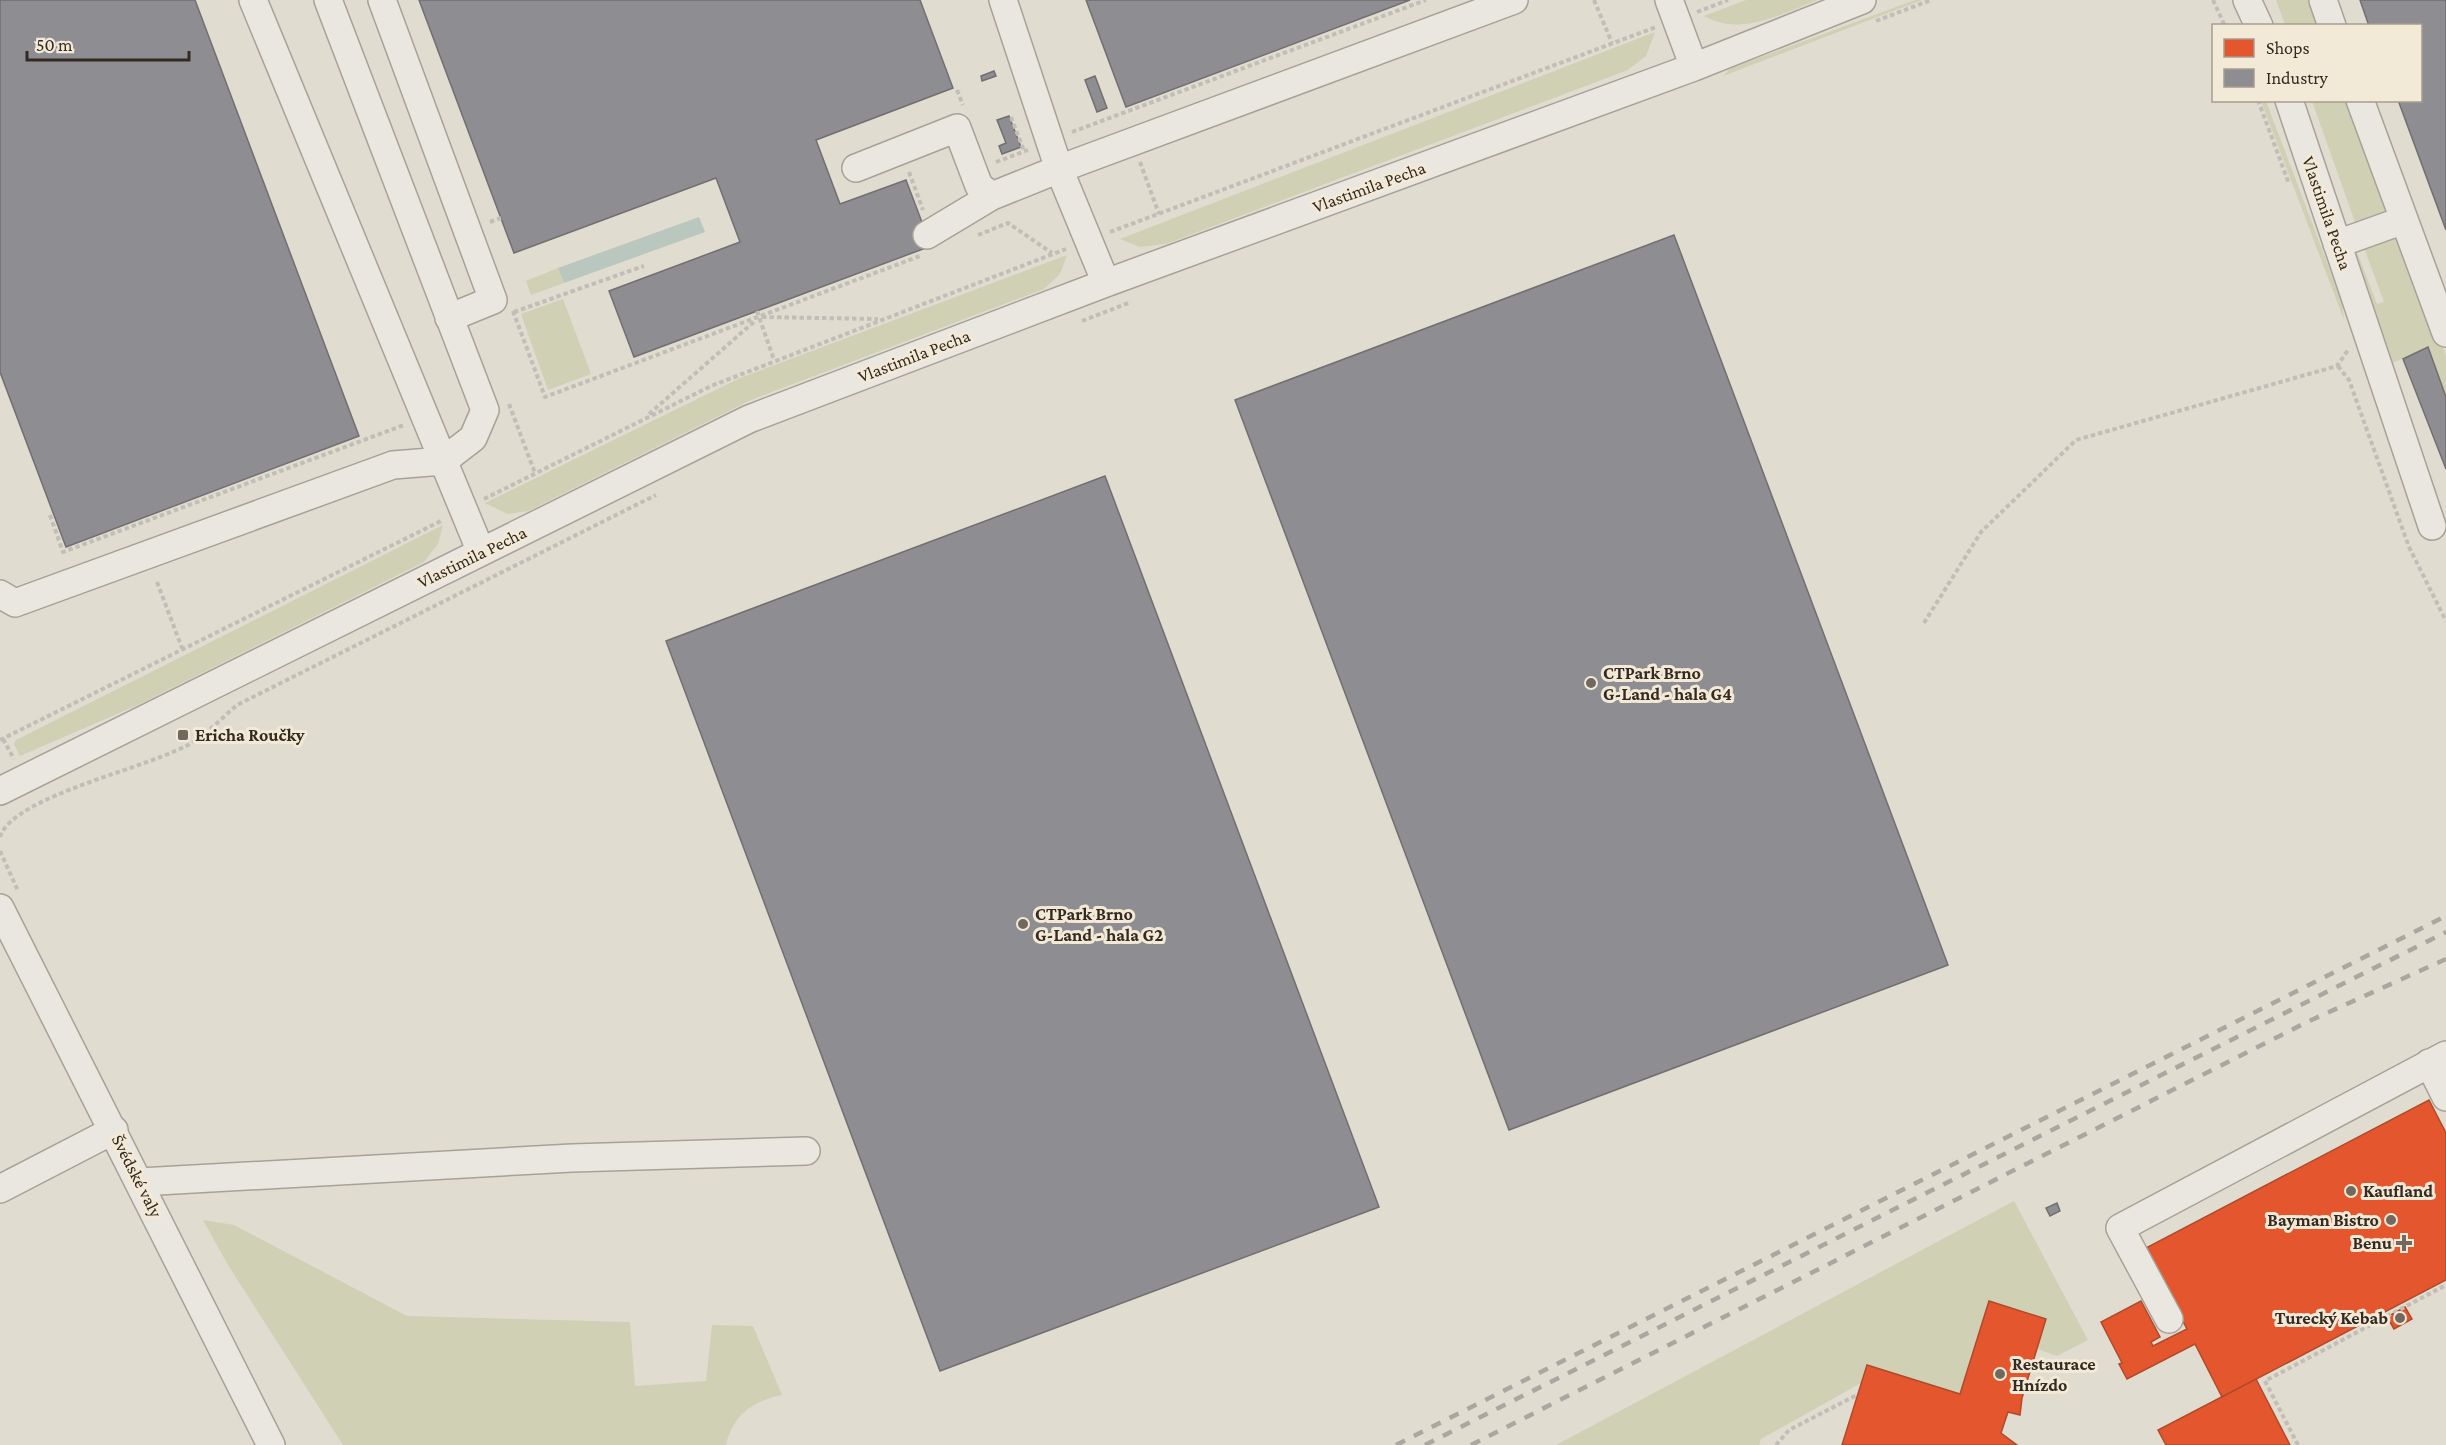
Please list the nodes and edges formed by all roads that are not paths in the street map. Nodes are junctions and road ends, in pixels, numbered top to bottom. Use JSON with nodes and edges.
{"nodes":[{"id":1,"x":253,"y":0,"type":"edge"},
{"id":2,"x":328,"y":0,"type":"edge"},
{"id":3,"x":382,"y":0,"type":"edge"},
{"id":4,"x":1003,"y":0,"type":"edge"},
{"id":5,"x":1514,"y":0,"type":"edge"},
{"id":6,"x":2247,"y":0,"type":"edge"},
{"id":7,"x":2323,"y":0,"type":"edge"},
{"id":8,"x":1672,"y":10,"type":"edge"},
{"id":9,"x":1869,"y":11,"type":"edge"},
{"id":10,"x":2258,"y":24,"type":"edge"},
{"id":11,"x":2331,"y":24,"type":"edge"},
{"id":12,"x":1694,"y":67,"type":"junction"},
{"id":13,"x":2290,"y":102,"type":"edge"},
{"id":14,"x":2361,"y":102,"type":"edge"},
{"id":15,"x":856,"y":168,"type":"dead end"},
{"id":16,"x":1059,"y":169,"type":"junction"},
{"id":17,"x":992,"y":196,"type":"junction"},
{"id":18,"x":2404,"y":220,"type":"junction"},
{"id":19,"x":929,"y":233,"type":"road end"},
{"id":20,"x":2337,"y":244,"type":"junction"},
{"id":21,"x":1106,"y":284,"type":"junction"},
{"id":22,"x":449,"y":318,"type":"junction"},
{"id":23,"x":2446,"y":333,"type":"edge"},
{"id":24,"x":443,"y":461,"type":"junction"},
{"id":25,"x":2432,"y":526,"type":"dead end"},
{"id":26,"x":481,"y":552,"type":"junction"},
{"id":27,"x":0,"y":594,"type":"edge"},
{"id":28,"x":0,"y":791,"type":"edge"},
{"id":29,"x":0,"y":908,"type":"edge"},
{"id":30,"x":2438,"y":1059,"type":"edge"},
{"id":31,"x":2446,"y":1098,"type":"edge"},
{"id":32,"x":114,"y":1130,"type":"junction"},
{"id":33,"x":807,"y":1151,"type":"dead end"},
{"id":34,"x":140,"y":1182,"type":"junction"},
{"id":35,"x":0,"y":1189,"type":"edge"},
{"id":36,"x":2169,"y":1319,"type":"dead end"},
{"id":37,"x":271,"y":1445,"type":"edge"}],
"edges":[{"from":1,"to":24,"type":"street"},
{"from":2,"to":22,"type":"street"},
{"from":3,"to":22,"type":"street"},
{"from":4,"to":16,"type":"street"},
{"from":5,"to":16,"type":"street"},
{"from":6,"to":10,"type":"street"},
{"from":7,"to":11,"type":"street"},
{"from":8,"to":12,"type":"street"},
{"from":9,"to":12,"type":"street","name":"Vlastimila Pecha"},
{"from":12,"to":21,"type":"street","name":"Vlastimila Pecha"},
{"from":13,"to":20,"type":"street","name":"Vlastimila Pecha"},
{"from":14,"to":18,"type":"street"},
{"from":15,"to":17,"type":"street"},
{"from":16,"to":17,"type":"street"},
{"from":16,"to":21,"type":"street"},
{"from":17,"to":19,"type":"street"},
{"from":18,"to":20,"type":"street"},
{"from":18,"to":23,"type":"street"},
{"from":20,"to":25,"type":"street","name":"Vlastimila Pecha"},
{"from":21,"to":26,"type":"street","name":"Vlastimila Pecha"},
{"from":22,"to":24,"type":"street"},
{"from":24,"to":26,"type":"street"},
{"from":24,"to":27,"type":"street"},
{"from":26,"to":28,"type":"street","name":"Vlastimila Pecha"},
{"from":29,"to":32,"type":"street","name":"Švédské valy"},
{"from":30,"to":31,"type":"street"},
{"from":30,"to":36,"type":"street"},
{"from":32,"to":34,"type":"street","name":"Švédské valy"},
{"from":32,"to":35,"type":"street"},
{"from":33,"to":34,"type":"street"},
{"from":34,"to":37,"type":"street","name":"Švédské valy"}]}
